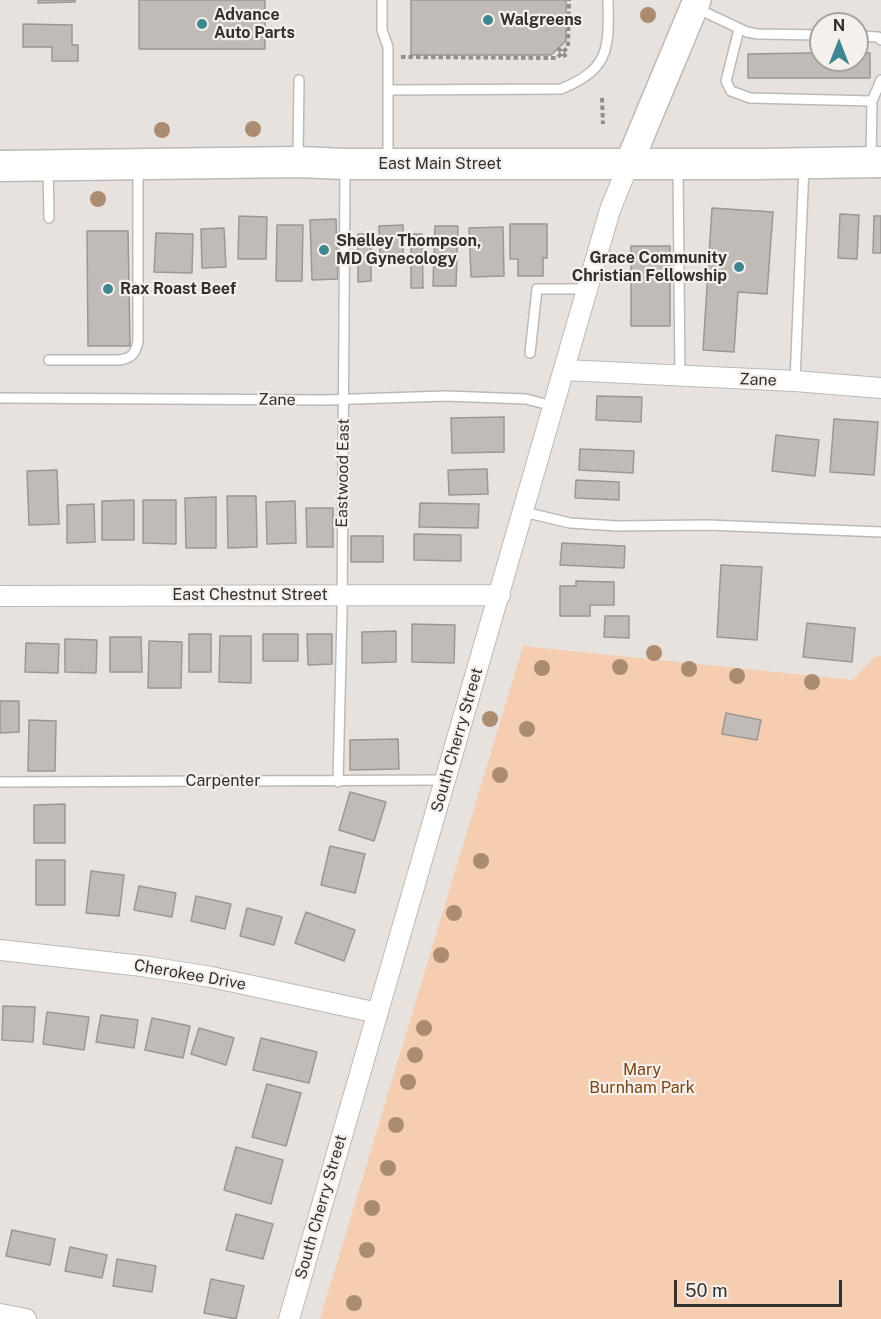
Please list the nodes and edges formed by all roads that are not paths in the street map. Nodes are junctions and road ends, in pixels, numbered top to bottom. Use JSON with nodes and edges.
{"nodes":[{"id":1,"x":381,"y":0,"type":"edge"},
{"id":2,"x":608,"y":0,"type":"edge"},
{"id":3,"x":695,"y":4,"type":"edge"},
{"id":4,"x":739,"y":28,"type":"junction"},
{"id":5,"x":809,"y":35,"type":"edge"},
{"id":6,"x":299,"y":80,"type":"dead end"},
{"id":7,"x":881,"y":80,"type":"edge"},
{"id":8,"x":388,"y":90,"type":"junction"},
{"id":9,"x":872,"y":101,"type":"junction"},
{"id":10,"x":298,"y":162,"type":"junction"},
{"id":11,"x":629,"y":163,"type":"junction"},
{"id":12,"x":876,"y":163,"type":"edge"},
{"id":13,"x":345,"y":164,"type":"junction"},
{"id":14,"x":388,"y":164,"type":"junction"},
{"id":15,"x":678,"y":164,"type":"junction"},
{"id":16,"x":804,"y":164,"type":"junction"},
{"id":17,"x":138,"y":165,"type":"junction"},
{"id":18,"x":0,"y":166,"type":"edge"},
{"id":19,"x":48,"y":166,"type":"junction"},
{"id":20,"x":49,"y":218,"type":"dead end"},
{"id":21,"x":587,"y":290,"type":"junction"},
{"id":22,"x":530,"y":353,"type":"dead end"},
{"id":23,"x":49,"y":360,"type":"dead end"},
{"id":24,"x":564,"y":370,"type":"junction"},
{"id":25,"x":680,"y":377,"type":"junction"},
{"id":26,"x":795,"y":381,"type":"junction"},
{"id":27,"x":881,"y":388,"type":"edge"},
{"id":28,"x":0,"y":398,"type":"edge"},
{"id":29,"x":343,"y":400,"type":"junction"},
{"id":30,"x":553,"y":406,"type":"junction"},
{"id":31,"x":524,"y":512,"type":"junction"},
{"id":32,"x":881,"y":532,"type":"edge"},
{"id":33,"x":342,"y":595,"type":"junction"},
{"id":34,"x":500,"y":595,"type":"junction"},
{"id":35,"x":0,"y":596,"type":"edge"},
{"id":36,"x":445,"y":780,"type":"junction"},
{"id":37,"x":0,"y":782,"type":"edge"},
{"id":38,"x":338,"y":782,"type":"junction"},
{"id":39,"x":0,"y":950,"type":"edge"},
{"id":40,"x":378,"y":1013,"type":"junction"},
{"id":41,"x":0,"y":1314,"type":"edge"},
{"id":42,"x":26,"y":1319,"type":"edge"},
{"id":43,"x":289,"y":1319,"type":"edge"}],
"edges":[{"from":1,"to":8,"type":"lane"},
{"from":2,"to":8,"type":"lane"},
{"from":3,"to":4,"type":"lane"},
{"from":3,"to":11,"type":"main road"},
{"from":4,"to":5,"type":"lane"},
{"from":4,"to":9,"type":"lane"},
{"from":6,"to":10,"type":"lane"},
{"from":7,"to":9,"type":"lane"},
{"from":8,"to":14,"type":"lane"},
{"from":9,"to":12,"type":"lane"},
{"from":10,"to":13,"type":"main road","name":"East Main Street"},
{"from":10,"to":17,"type":"main road","name":"East Main Street"},
{"from":11,"to":14,"type":"main road","name":"East Main Street"},
{"from":11,"to":15,"type":"main road","name":"East Main Street"},
{"from":11,"to":21,"type":"street","name":"South Cherry Street"},
{"from":12,"to":16,"type":"main road","name":"East Main Street"},
{"from":13,"to":14,"type":"main road","name":"East Main Street"},
{"from":13,"to":29,"type":"lane","name":"Eastwood East"},
{"from":15,"to":16,"type":"main road","name":"East Main Street"},
{"from":15,"to":25,"type":"lane"},
{"from":16,"to":26,"type":"lane"},
{"from":17,"to":19,"type":"main road","name":"East Main Street"},
{"from":17,"to":23,"type":"lane"},
{"from":18,"to":19,"type":"main road","name":"East Main Street"},
{"from":19,"to":20,"type":"lane"},
{"from":21,"to":22,"type":"lane"},
{"from":21,"to":24,"type":"street","name":"South Cherry Street"},
{"from":24,"to":25,"type":"street","name":"Zane"},
{"from":24,"to":30,"type":"street","name":"South Cherry Street"},
{"from":25,"to":26,"type":"street","name":"Zane"},
{"from":26,"to":27,"type":"street","name":"Zane"},
{"from":28,"to":29,"type":"lane","name":"Zane"},
{"from":29,"to":30,"type":"lane","name":"Zane"},
{"from":29,"to":33,"type":"lane","name":"Eastwood East"},
{"from":30,"to":31,"type":"street","name":"South Cherry Street"},
{"from":31,"to":32,"type":"lane"},
{"from":31,"to":34,"type":"street","name":"South Cherry Street"},
{"from":33,"to":34,"type":"street","name":"East Chestnut Street"},
{"from":33,"to":35,"type":"street","name":"East Chestnut Street"},
{"from":33,"to":38,"type":"lane","name":"Eastwood East"},
{"from":34,"to":36,"type":"street","name":"South Cherry Street"},
{"from":36,"to":38,"type":"lane","name":"Carpenter"},
{"from":36,"to":40,"type":"street","name":"South Cherry Street"},
{"from":37,"to":38,"type":"lane","name":"Carpenter"},
{"from":39,"to":40,"type":"street","name":"Cherokee Drive"},
{"from":40,"to":43,"type":"street","name":"South Cherry Street"},
{"from":41,"to":42,"type":"street"}]}
